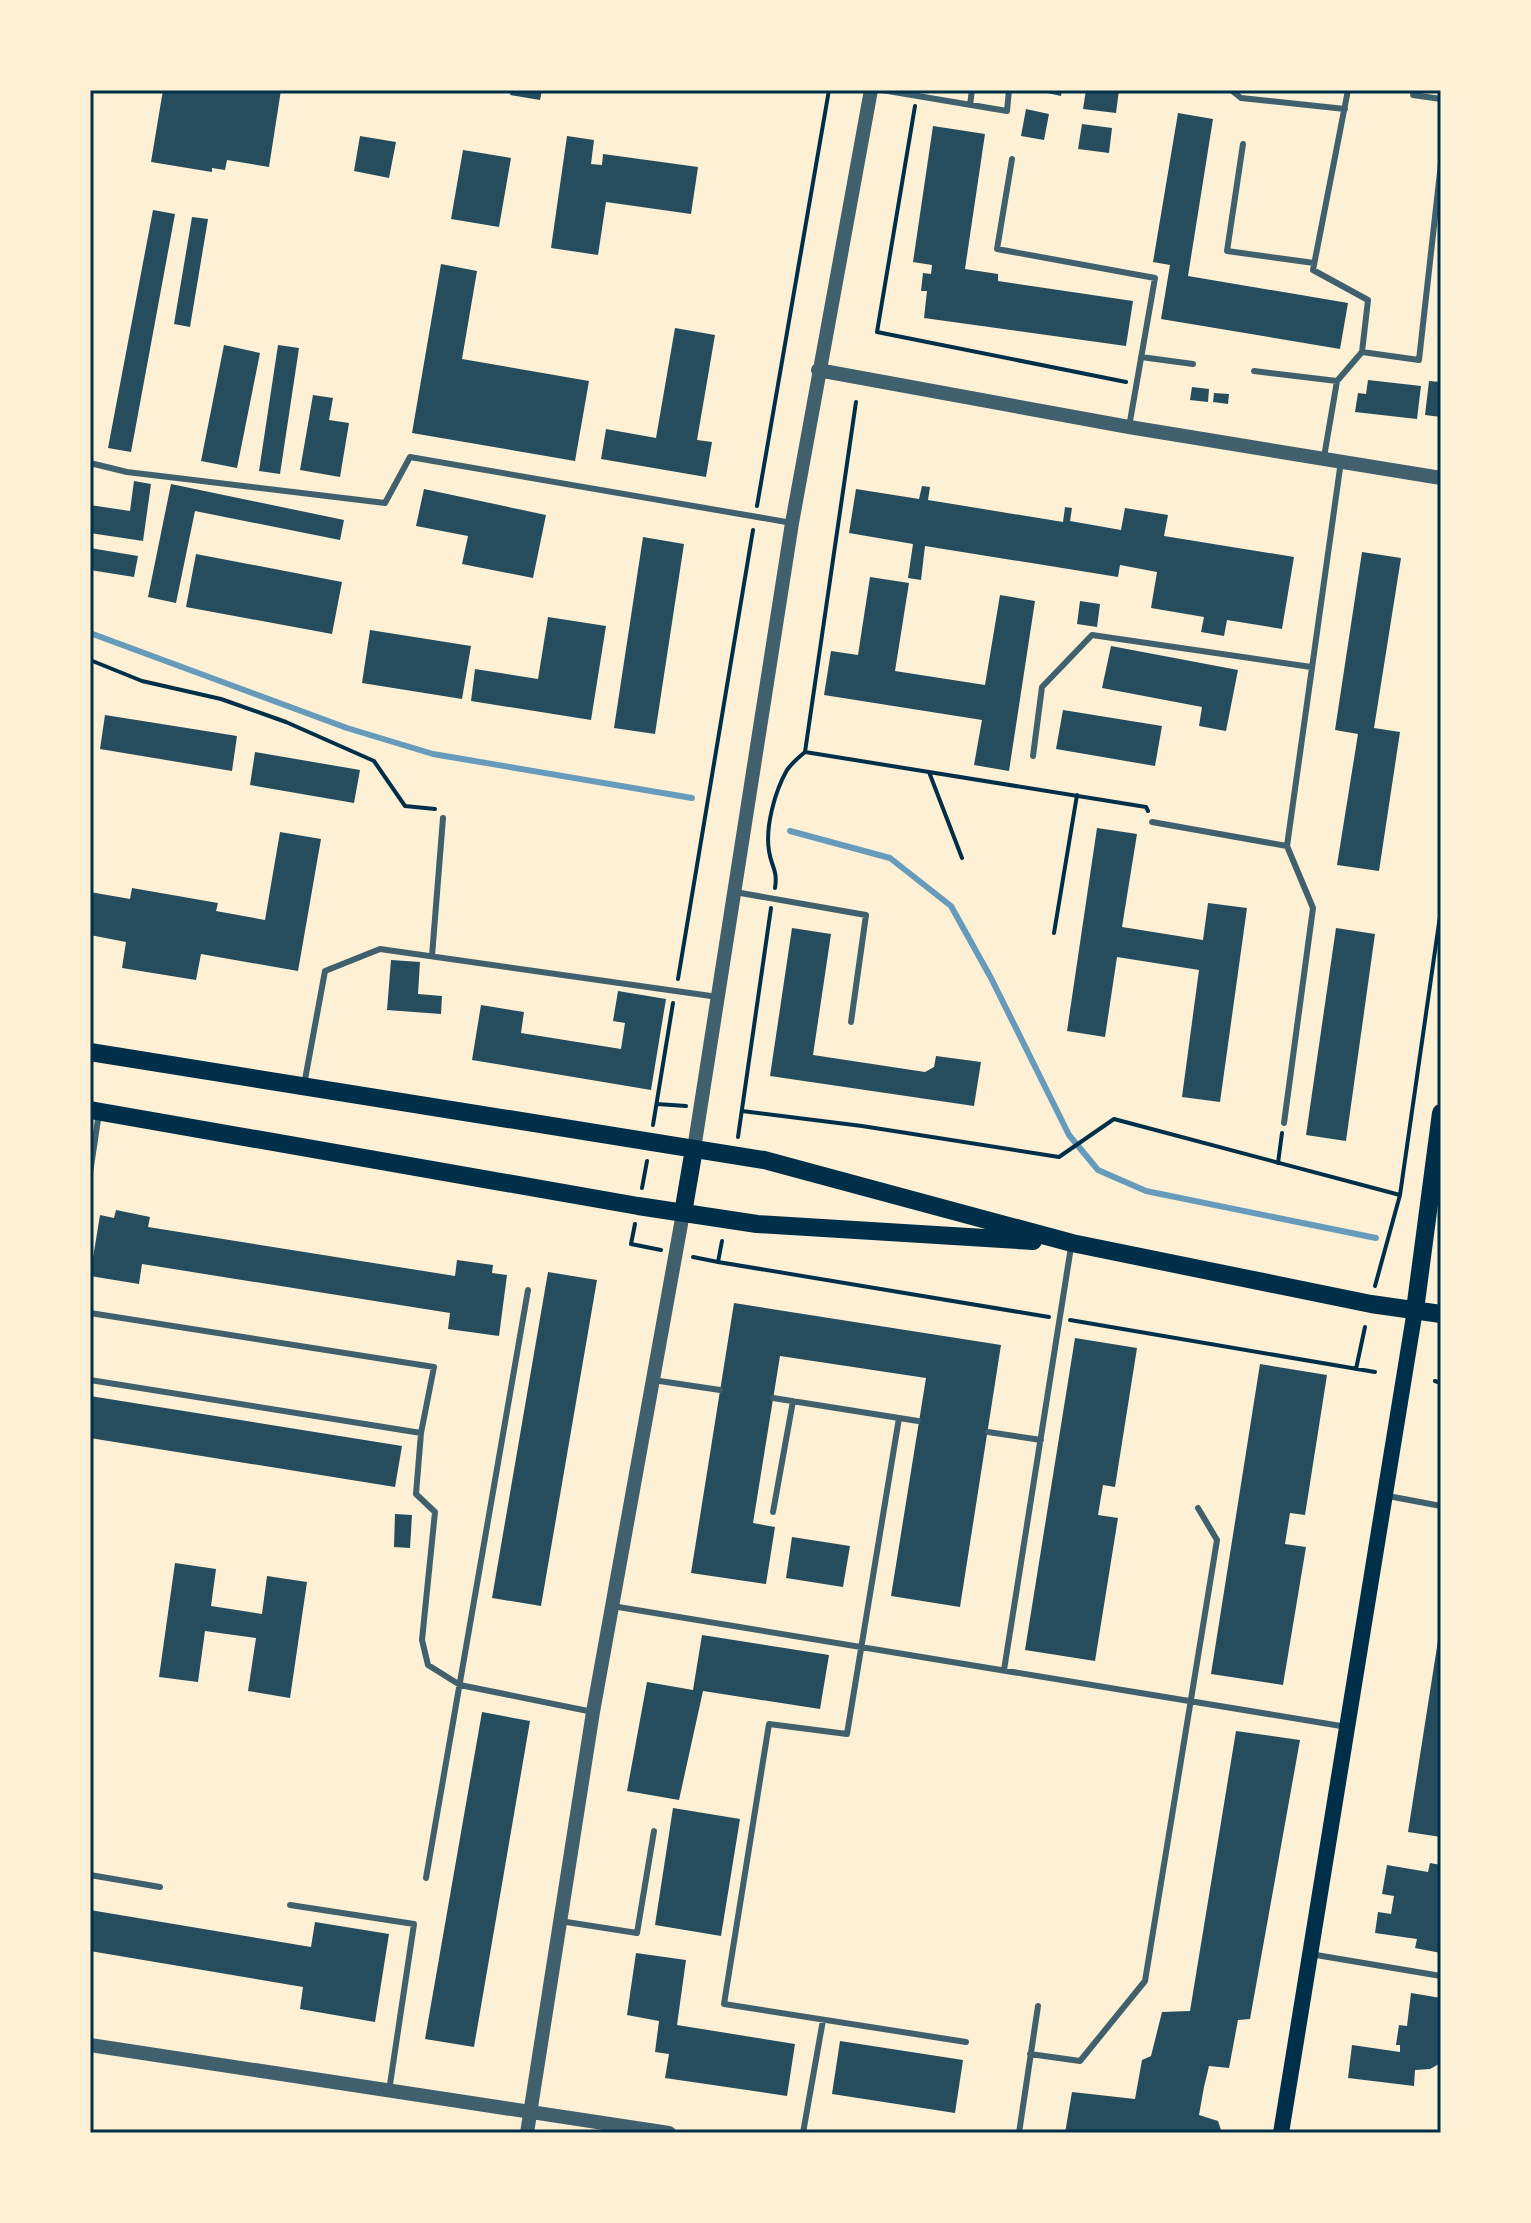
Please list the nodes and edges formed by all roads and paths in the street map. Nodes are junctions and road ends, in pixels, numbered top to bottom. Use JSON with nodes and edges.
{"nodes":[{"id":1,"x":829,"y":90,"type":"edge"},
{"id":2,"x":871,"y":90,"type":"edge"},
{"id":3,"x":882,"y":90,"type":"edge"},
{"id":4,"x":972,"y":90,"type":"edge"},
{"id":5,"x":1009,"y":90,"type":"edge"},
{"id":6,"x":1231,"y":90,"type":"edge"},
{"id":7,"x":1348,"y":90,"type":"edge"},
{"id":8,"x":1414,"y":90,"type":"edge"},
{"id":9,"x":916,"y":96,"type":"junction"},
{"id":10,"x":1441,"y":99,"type":"edge"},
{"id":11,"x":970,"y":105,"type":"junction"},
{"id":12,"x":1345,"y":109,"type":"junction"},
{"id":13,"x":1243,"y":144,"type":"dead end"},
{"id":14,"x":1012,"y":159,"type":"dead end"},
{"id":15,"x":1441,"y":163,"type":"edge"},
{"id":16,"x":1314,"y":263,"type":"junction"},
{"id":17,"x":1362,"y":352,"type":"junction"},
{"id":18,"x":1141,"y":357,"type":"junction"},
{"id":19,"x":1193,"y":364,"type":"dead end"},
{"id":20,"x":818,"y":370,"type":"junction"},
{"id":21,"x":1254,"y":371,"type":"dead end"},
{"id":22,"x":1337,"y":381,"type":"junction"},
{"id":23,"x":1137,"y":384,"type":"junction"},
{"id":24,"x":856,"y":402,"type":"dead end"},
{"id":25,"x":1129,"y":427,"type":"junction"},
{"id":26,"x":1324,"y":457,"type":"junction"},
{"id":27,"x":1341,"y":461,"type":"junction"},
{"id":28,"x":90,"y":463,"type":"edge"},
{"id":29,"x":1441,"y":478,"type":"edge"},
{"id":30,"x":755,"y":516,"type":"junction"},
{"id":31,"x":792,"y":523,"type":"junction"},
{"id":32,"x":90,"y":660,"type":"edge"},
{"id":33,"x":1311,"y":667,"type":"junction"},
{"id":34,"x":805,"y":752,"type":"junction"},
{"id":35,"x":1033,"y":756,"type":"dead end"},
{"id":36,"x":929,"y":772,"type":"junction"},
{"id":37,"x":1077,"y":795,"type":"junction"},
{"id":38,"x":443,"y":818,"type":"joint"},
{"id":39,"x":1152,"y":822,"type":"joint"},
{"id":40,"x":1287,"y":846,"type":"junction"},
{"id":41,"x":962,"y":858,"type":"dead end"},
{"id":42,"x":735,"y":892,"type":"junction"},
{"id":43,"x":773,"y":900,"type":"junction"},
{"id":44,"x":1441,"y":909,"type":"edge"},
{"id":45,"x":1054,"y":933,"type":"dead end"},
{"id":46,"x":432,"y":956,"type":"junction"},
{"id":47,"x":676,"y":990,"type":"junction"},
{"id":48,"x":718,"y":997,"type":"junction"},
{"id":49,"x":851,"y":1022,"type":"dead end"},
{"id":50,"x":90,"y":1052,"type":"edge"},
{"id":51,"x":304,"y":1086,"type":"junction"},
{"id":52,"x":700,"y":1107,"type":"junction"},
{"id":53,"x":95,"y":1111,"type":"edge"},
{"id":54,"x":742,"y":1111,"type":"junction"},
{"id":55,"x":1441,"y":1113,"type":"edge"},
{"id":56,"x":1284,"y":1123,"type":"joint"},
{"id":57,"x":737,"y":1143,"type":"dead end"},
{"id":58,"x":694,"y":1149,"type":"junction"},
{"id":59,"x":1278,"y":1163,"type":"junction"},
{"id":60,"x":90,"y":1173,"type":"edge"},
{"id":61,"x":1400,"y":1195,"type":"junction"},
{"id":62,"x":683,"y":1213,"type":"junction"},
{"id":63,"x":722,"y":1241,"type":"dead end"},
{"id":64,"x":1072,"y":1243,"type":"junction"},
{"id":65,"x":528,"y":1290,"type":"dead end"},
{"id":66,"x":1371,"y":1304,"type":"junction"},
{"id":67,"x":1415,"y":1310,"type":"junction"},
{"id":68,"x":90,"y":1313,"type":"edge"},
{"id":69,"x":1441,"y":1314,"type":"edge"},
{"id":70,"x":1060,"y":1319,"type":"junction"},
{"id":71,"x":1365,"y":1327,"type":"dead end"},
{"id":72,"x":1356,"y":1369,"type":"junction"},
{"id":73,"x":1375,"y":1372,"type":"dead end"},
{"id":74,"x":90,"y":1380,"type":"edge"},
{"id":75,"x":653,"y":1380,"type":"junction"},
{"id":76,"x":720,"y":1390,"type":"dead end"},
{"id":77,"x":773,"y":1398,"type":"dead end"},
{"id":78,"x":793,"y":1401,"type":"junction"},
{"id":79,"x":899,"y":1418,"type":"junction"},
{"id":80,"x":918,"y":1421,"type":"dead end"},
{"id":81,"x":988,"y":1432,"type":"dead end"},
{"id":82,"x":421,"y":1433,"type":"junction"},
{"id":83,"x":1041,"y":1440,"type":"junction"},
{"id":84,"x":1384,"y":1496,"type":"junction"},
{"id":85,"x":1441,"y":1506,"type":"edge"},
{"id":86,"x":1198,"y":1508,"type":"dead end"},
{"id":87,"x":773,"y":1512,"type":"dead end"},
{"id":88,"x":612,"y":1606,"type":"junction"},
{"id":89,"x":863,"y":1647,"type":"junction"},
{"id":90,"x":1004,"y":1670,"type":"junction"},
{"id":91,"x":460,"y":1685,"type":"junction"},
{"id":92,"x":1192,"y":1701,"type":"junction"},
{"id":93,"x":593,"y":1712,"type":"junction"},
{"id":94,"x":1347,"y":1727,"type":"junction"},
{"id":95,"x":654,"y":1831,"type":"dead end"},
{"id":96,"x":90,"y":1875,"type":"edge"},
{"id":97,"x":426,"y":1878,"type":"dead end"},
{"id":98,"x":160,"y":1887,"type":"dead end"},
{"id":99,"x":290,"y":1905,"type":"dead end"},
{"id":100,"x":560,"y":1921,"type":"junction"},
{"id":101,"x":1310,"y":1954,"type":"junction"},
{"id":102,"x":1441,"y":1976,"type":"edge"},
{"id":103,"x":1038,"y":2006,"type":"dead end"},
{"id":104,"x":823,"y":2020,"type":"junction"},
{"id":105,"x":966,"y":2042,"type":"dead end"},
{"id":106,"x":90,"y":2045,"type":"edge"},
{"id":107,"x":1030,"y":2054,"type":"junction"},
{"id":108,"x":389,"y":2091,"type":"junction"},
{"id":109,"x":530,"y":2112,"type":"junction"},
{"id":110,"x":527,"y":2133,"type":"edge"},
{"id":111,"x":669,"y":2133,"type":"edge"},
{"id":112,"x":803,"y":2133,"type":"edge"},
{"id":113,"x":1019,"y":2133,"type":"edge"},
{"id":114,"x":1281,"y":2133,"type":"edge"}],
"edges":[{"from":1,"to":30,"type":"path"},
{"from":2,"to":20,"type":"street"},
{"from":3,"to":9,"type":"lane"},
{"from":4,"to":11,"type":"lane"},
{"from":5,"to":11,"type":"lane"},
{"from":6,"to":12,"type":"lane"},
{"from":7,"to":12,"type":"lane"},
{"from":8,"to":10,"type":"lane"},
{"from":9,"to":11,"type":"lane"},
{"from":9,"to":23,"type":"path"},
{"from":12,"to":16,"type":"lane"},
{"from":13,"to":16,"type":"lane"},
{"from":14,"to":18,"type":"lane"},
{"from":15,"to":17,"type":"lane"},
{"from":16,"to":17,"type":"lane"},
{"from":17,"to":22,"type":"lane"},
{"from":18,"to":19,"type":"lane"},
{"from":18,"to":23,"type":"lane"},
{"from":20,"to":25,"type":"street"},
{"from":20,"to":31,"type":"street"},
{"from":21,"to":22,"type":"lane"},
{"from":22,"to":26,"type":"lane"},
{"from":23,"to":25,"type":"lane"},
{"from":24,"to":34,"type":"path"},
{"from":25,"to":26,"type":"street"},
{"from":26,"to":27,"type":"street"},
{"from":27,"to":29,"type":"street"},
{"from":27,"to":33,"type":"lane"},
{"from":28,"to":30,"type":"lane"},
{"from":30,"to":31,"type":"lane"},
{"from":30,"to":47,"type":"path"},
{"from":31,"to":42,"type":"street"},
{"from":32,"to":38,"type":"path"},
{"from":33,"to":35,"type":"lane"},
{"from":33,"to":40,"type":"lane"},
{"from":34,"to":36,"type":"path"},
{"from":34,"to":43,"type":"path"},
{"from":36,"to":37,"type":"path"},
{"from":36,"to":41,"type":"path"},
{"from":37,"to":39,"type":"path"},
{"from":37,"to":45,"type":"path"},
{"from":38,"to":46,"type":"lane"},
{"from":39,"to":40,"type":"lane"},
{"from":40,"to":56,"type":"lane"},
{"from":42,"to":43,"type":"lane"},
{"from":42,"to":48,"type":"street"},
{"from":43,"to":49,"type":"lane"},
{"from":43,"to":54,"type":"path"},
{"from":44,"to":61,"type":"path"},
{"from":46,"to":47,"type":"lane"},
{"from":46,"to":51,"type":"lane"},
{"from":47,"to":48,"type":"lane"},
{"from":47,"to":52,"type":"path"},
{"from":48,"to":52,"type":"street"},
{"from":50,"to":51,"type":"main road"},
{"from":51,"to":58,"type":"main road"},
{"from":52,"to":58,"type":"street"},
{"from":53,"to":60,"type":"lane"},
{"from":53,"to":62,"type":"main road"},
{"from":54,"to":57,"type":"path"},
{"from":54,"to":59,"type":"path"},
{"from":55,"to":67,"type":"main road"},
{"from":56,"to":59,"type":"path"},
{"from":58,"to":62,"type":"main road"},
{"from":58,"to":64,"type":"main road"},
{"from":59,"to":61,"type":"path"},
{"from":61,"to":66,"type":"path"},
{"from":62,"to":64,"type":"main road"},
{"from":62,"to":75,"type":"street"},
{"from":63,"to":70,"type":"path"},
{"from":64,"to":66,"type":"main road"},
{"from":64,"to":70,"type":"lane"},
{"from":65,"to":91,"type":"lane"},
{"from":66,"to":67,"type":"main road"},
{"from":67,"to":69,"type":"main road"},
{"from":67,"to":84,"type":"main road"},
{"from":68,"to":82,"type":"lane"},
{"from":70,"to":72,"type":"path"},
{"from":70,"to":83,"type":"lane"},
{"from":71,"to":72,"type":"path"},
{"from":72,"to":73,"type":"path"},
{"from":74,"to":82,"type":"lane"},
{"from":75,"to":76,"type":"lane"},
{"from":75,"to":88,"type":"street"},
{"from":77,"to":78,"type":"lane"},
{"from":78,"to":79,"type":"lane"},
{"from":78,"to":87,"type":"lane"},
{"from":79,"to":80,"type":"lane"},
{"from":79,"to":89,"type":"lane"},
{"from":81,"to":83,"type":"lane"},
{"from":82,"to":91,"type":"lane"},
{"from":83,"to":90,"type":"lane"},
{"from":84,"to":85,"type":"lane"},
{"from":84,"to":94,"type":"main road"},
{"from":86,"to":92,"type":"lane"},
{"from":88,"to":89,"type":"lane"},
{"from":88,"to":93,"type":"street"},
{"from":89,"to":90,"type":"lane"},
{"from":89,"to":104,"type":"lane"},
{"from":90,"to":92,"type":"lane"},
{"from":91,"to":93,"type":"lane"},
{"from":91,"to":97,"type":"lane"},
{"from":92,"to":94,"type":"lane"},
{"from":92,"to":107,"type":"lane"},
{"from":93,"to":100,"type":"street"},
{"from":94,"to":101,"type":"main road"},
{"from":95,"to":100,"type":"lane"},
{"from":96,"to":98,"type":"lane"},
{"from":99,"to":108,"type":"lane"},
{"from":100,"to":109,"type":"street"},
{"from":101,"to":102,"type":"lane"},
{"from":101,"to":114,"type":"main road"},
{"from":103,"to":107,"type":"lane"},
{"from":104,"to":105,"type":"lane"},
{"from":104,"to":112,"type":"lane"},
{"from":106,"to":108,"type":"street"},
{"from":107,"to":113,"type":"lane"},
{"from":108,"to":109,"type":"street"},
{"from":109,"to":110,"type":"street"},
{"from":109,"to":111,"type":"street"}]}
